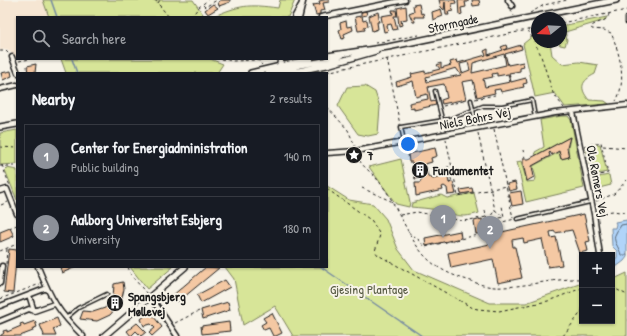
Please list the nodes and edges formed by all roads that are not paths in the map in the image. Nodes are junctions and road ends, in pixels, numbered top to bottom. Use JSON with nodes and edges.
{"nodes":[{"id":1,"x":303,"y":0,"type":"edge"},
{"id":2,"x":405,"y":0,"type":"edge"},
{"id":3,"x":508,"y":0,"type":"edge"},
{"id":4,"x":616,"y":0,"type":"edge"},
{"id":5,"x":301,"y":6,"type":"junction"},
{"id":6,"x":512,"y":6,"type":"road end"},
{"id":7,"x":296,"y":16,"type":"edge"},
{"id":8,"x":299,"y":16,"type":"edge"},
{"id":9,"x":326,"y":16,"type":"edge"},
{"id":10,"x":627,"y":18,"type":"edge"},
{"id":11,"x":627,"y":23,"type":"edge"},
{"id":12,"x":388,"y":47,"type":"junction"},
{"id":13,"x":343,"y":54,"type":"junction"},
{"id":14,"x":328,"y":56,"type":"edge"},
{"id":15,"x":14,"y":57,"type":"dead end"},
{"id":16,"x":281,"y":60,"type":"edge"},
{"id":17,"x":307,"y":60,"type":"edge"},
{"id":18,"x":287,"y":68,"type":"edge"},
{"id":19,"x":279,"y":71,"type":"edge"},
{"id":20,"x":18,"y":72,"type":"edge"},
{"id":21,"x":265,"y":72,"type":"edge"},
{"id":22,"x":16,"y":86,"type":"edge"},
{"id":23,"x":0,"y":89,"type":"edge"},
{"id":24,"x":435,"y":91,"type":"dead end"},
{"id":25,"x":471,"y":100,"type":"road end"},
{"id":26,"x":627,"y":105,"type":"edge"},
{"id":27,"x":473,"y":109,"type":"junction"},
{"id":28,"x":573,"y":112,"type":"junction"},
{"id":29,"x":535,"y":117,"type":"junction"},
{"id":30,"x":441,"y":120,"type":"junction"},
{"id":31,"x":16,"y":124,"type":"edge"},
{"id":32,"x":0,"y":127,"type":"edge"},
{"id":33,"x":477,"y":128,"type":"junction"},
{"id":34,"x":404,"y":142,"type":"junction"},
{"id":35,"x":328,"y":153,"type":"edge"},
{"id":36,"x":0,"y":191,"type":"edge"},
{"id":37,"x":592,"y":202,"type":"junction"},
{"id":38,"x":15,"y":205,"type":"edge"},
{"id":39,"x":517,"y":219,"type":"road end"},
{"id":40,"x":600,"y":252,"type":"edge"},
{"id":41,"x":2,"y":266,"type":"road end"},
{"id":42,"x":38,"y":268,"type":"edge"},
{"id":43,"x":184,"y":268,"type":"edge"},
{"id":44,"x":0,"y":283,"type":"edge"},
{"id":45,"x":47,"y":288,"type":"junction"},
{"id":46,"x":107,"y":294,"type":"dead end"},
{"id":47,"x":29,"y":295,"type":"junction"},
{"id":48,"x":151,"y":297,"type":"junction"},
{"id":49,"x":54,"y":304,"type":"junction"},
{"id":50,"x":0,"y":306,"type":"edge"},
{"id":51,"x":34,"y":311,"type":"junction"},
{"id":52,"x":65,"y":318,"type":"junction"},
{"id":53,"x":0,"y":320,"type":"edge"},
{"id":54,"x":83,"y":336,"type":"edge"},
{"id":55,"x":104,"y":336,"type":"edge"},
{"id":56,"x":177,"y":336,"type":"edge"}],
"edges":[{"from":1,"to":5,"type":"street"},
{"from":2,"to":9,"type":"street"},
{"from":3,"to":6,"type":"street"},
{"from":4,"to":12,"type":"street","name":"Stormgade"},
{"from":5,"to":7,"type":"street"},
{"from":5,"to":8,"type":"street"},
{"from":10,"to":11,"type":"lane"},
{"from":12,"to":13,"type":"street","name":"Stormgade"},
{"from":12,"to":18,"type":"street","name":"Stormgade"},
{"from":13,"to":14,"type":"street","name":"Stormgade"},
{"from":13,"to":18,"type":"street"},
{"from":15,"to":20,"type":"street"},
{"from":16,"to":19,"type":"street"},
{"from":17,"to":18,"type":"street"},
{"from":18,"to":19,"type":"street"},
{"from":19,"to":21,"type":"street"},
{"from":22,"to":23,"type":"street"},
{"from":24,"to":30,"type":"lane"},
{"from":25,"to":27,"type":"lane"},
{"from":26,"to":28,"type":"street","name":"Niels Bohrs Vej"},
{"from":27,"to":29,"type":"lane"},
{"from":27,"to":30,"type":"lane"},
{"from":27,"to":33,"type":"lane"},
{"from":28,"to":29,"type":"street","name":"Niels Bohrs Vej"},
{"from":28,"to":37,"type":"street","name":"Ole Rømers Vej"},
{"from":29,"to":33,"type":"street","name":"Niels Bohrs Vej"},
{"from":30,"to":34,"type":"lane"},
{"from":31,"to":32,"type":"street"},
{"from":33,"to":34,"type":"street","name":"Niels Bohrs Vej"},
{"from":34,"to":35,"type":"street","name":"Niels Bohrs Vej"},
{"from":36,"to":38,"type":"street"},
{"from":37,"to":39,"type":"lane"},
{"from":37,"to":40,"type":"street","name":"Ole Rømers Vej"},
{"from":41,"to":44,"type":"street"},
{"from":42,"to":45,"type":"street"},
{"from":43,"to":48,"type":"street"},
{"from":45,"to":47,"type":"street"},
{"from":45,"to":49,"type":"street"},
{"from":46,"to":52,"type":"lane"},
{"from":47,"to":50,"type":"street"},
{"from":47,"to":51,"type":"street"},
{"from":48,"to":55,"type":"street"},
{"from":48,"to":56,"type":"street"},
{"from":49,"to":51,"type":"street"},
{"from":49,"to":52,"type":"street"},
{"from":51,"to":53,"type":"street"},
{"from":52,"to":54,"type":"street"}]}
